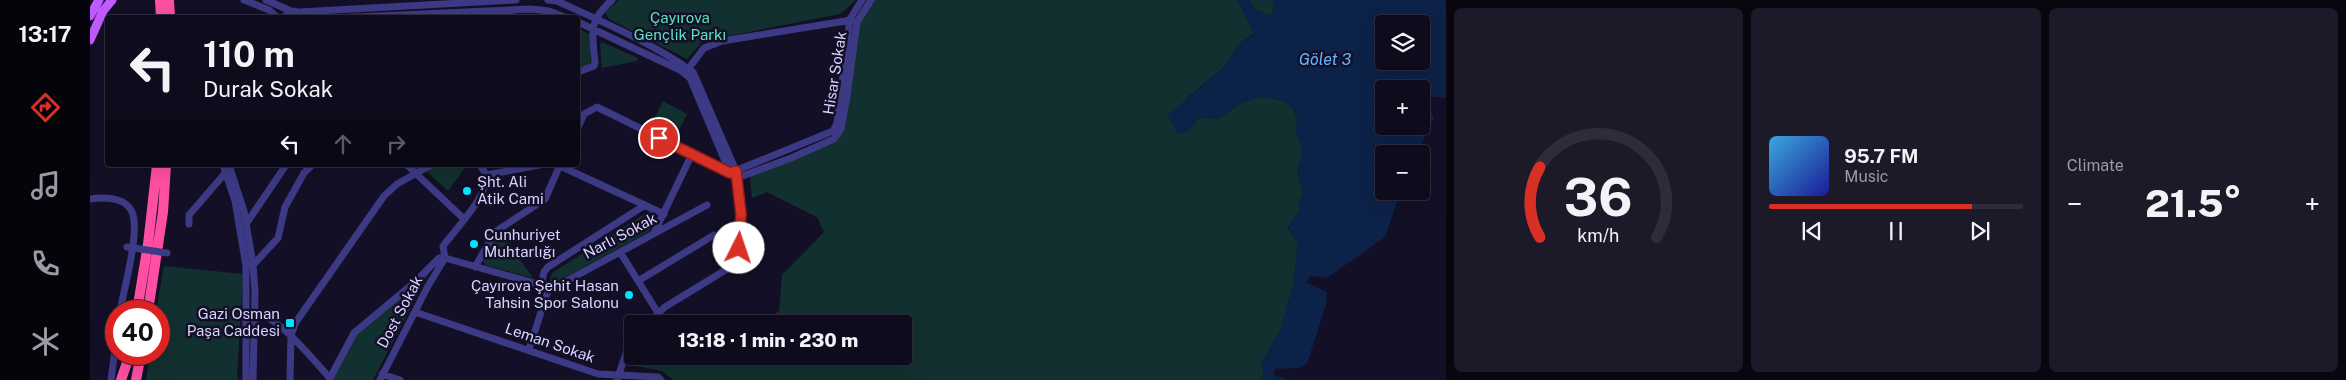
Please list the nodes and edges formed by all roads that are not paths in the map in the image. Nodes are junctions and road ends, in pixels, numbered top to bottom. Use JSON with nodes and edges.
{"nodes":[{"id":1,"x":99,"y":0,"type":"edge"},
{"id":2,"x":112,"y":0,"type":"edge"},
{"id":3,"x":160,"y":0,"type":"edge"},
{"id":4,"x":169,"y":0,"type":"edge"},
{"id":5,"x":244,"y":0,"type":"edge"},
{"id":6,"x":266,"y":0,"type":"edge"},
{"id":7,"x":517,"y":0,"type":"edge"},
{"id":8,"x":548,"y":0,"type":"edge"},
{"id":9,"x":612,"y":0,"type":"edge"},
{"id":10,"x":862,"y":0,"type":"edge"},
{"id":11,"x":871,"y":0,"type":"edge"},
{"id":12,"x":341,"y":9,"type":"junction"},
{"id":13,"x":517,"y":9,"type":"junction"},
{"id":14,"x":298,"y":14,"type":"edge"},
{"id":15,"x":161,"y":15,"type":"edge"},
{"id":16,"x":170,"y":15,"type":"edge"},
{"id":17,"x":275,"y":15,"type":"edge"},
{"id":18,"x":342,"y":15,"type":"edge"},
{"id":19,"x":386,"y":15,"type":"edge"},
{"id":20,"x":506,"y":15,"type":"edge"},
{"id":21,"x":559,"y":15,"type":"edge"},
{"id":22,"x":90,"y":16,"type":"edge"},
{"id":23,"x":595,"y":19,"type":"junction"},
{"id":24,"x":853,"y":20,"type":"junction"},
{"id":25,"x":580,"y":23,"type":"edge"},
{"id":26,"x":592,"y":30,"type":"junction"},
{"id":27,"x":90,"y":40,"type":"edge"},
{"id":28,"x":580,"y":71,"type":"edge"},
{"id":29,"x":686,"y":71,"type":"junction"},
{"id":30,"x":580,"y":123,"type":"edge"},
{"id":31,"x":692,"y":154,"type":"junction"},
{"id":32,"x":157,"y":167,"type":"edge"},
{"id":33,"x":166,"y":167,"type":"edge"},
{"id":34,"x":285,"y":167,"type":"edge"},
{"id":35,"x":310,"y":167,"type":"edge"},
{"id":36,"x":408,"y":167,"type":"edge"},
{"id":37,"x":428,"y":167,"type":"edge"},
{"id":38,"x":481,"y":167,"type":"edge"},
{"id":39,"x":529,"y":167,"type":"edge"},
{"id":40,"x":559,"y":167,"type":"edge"},
{"id":41,"x":564,"y":167,"type":"edge"},
{"id":42,"x":227,"y":168,"type":"edge"},
{"id":43,"x":416,"y":174,"type":"junction"},
{"id":44,"x":734,"y":174,"type":"junction"},
{"id":45,"x":486,"y":175,"type":"junction"},
{"id":46,"x":90,"y":199,"type":"edge"},
{"id":47,"x":646,"y":205,"type":"junction"},
{"id":48,"x":707,"y":205,"type":"dead end"},
{"id":49,"x":664,"y":214,"type":"junction"},
{"id":50,"x":464,"y":219,"type":"junction"},
{"id":51,"x":189,"y":224,"type":"dead end"},
{"id":52,"x":246,"y":224,"type":"junction"},
{"id":53,"x":654,"y":233,"type":"junction"},
{"id":54,"x":714,"y":235,"type":"dead end"},
{"id":55,"x":127,"y":247,"type":"dead end"},
{"id":56,"x":620,"y":252,"type":"junction"},
{"id":57,"x":167,"y":253,"type":"dead end"},
{"id":58,"x":445,"y":258,"type":"junction"},
{"id":59,"x":250,"y":265,"type":"junction"},
{"id":60,"x":475,"y":267,"type":"junction"},
{"id":61,"x":638,"y":282,"type":"junction"},
{"id":62,"x":541,"y":285,"type":"junction"},
{"id":63,"x":548,"y":291,"type":"junction"},
{"id":64,"x":122,"y":300,"type":"edge"},
{"id":65,"x":139,"y":300,"type":"edge"},
{"id":66,"x":150,"y":300,"type":"edge"},
{"id":67,"x":415,"y":312,"type":"junction"},
{"id":68,"x":254,"y":313,"type":"junction"},
{"id":69,"x":658,"y":313,"type":"joint"},
{"id":70,"x":291,"y":335,"type":"junction"},
{"id":71,"x":529,"y":349,"type":"junction"},
{"id":72,"x":624,"y":362,"type":"edge"},
{"id":73,"x":113,"y":365,"type":"edge"},
{"id":74,"x":127,"y":365,"type":"edge"},
{"id":75,"x":139,"y":365,"type":"edge"},
{"id":76,"x":142,"y":365,"type":"edge"},
{"id":77,"x":381,"y":377,"type":"edge"},
{"id":78,"x":620,"y":378,"type":"edge"},
{"id":79,"x":330,"y":379,"type":"edge"},
{"id":80,"x":111,"y":380,"type":"edge"},
{"id":81,"x":123,"y":380,"type":"edge"},
{"id":82,"x":136,"y":380,"type":"edge"},
{"id":83,"x":142,"y":380,"type":"edge"},
{"id":84,"x":246,"y":380,"type":"edge"},
{"id":85,"x":254,"y":380,"type":"edge"},
{"id":86,"x":290,"y":380,"type":"edge"},
{"id":87,"x":400,"y":380,"type":"edge"},
{"id":88,"x":661,"y":380,"type":"edge"}],
"edges":[{"from":1,"to":22,"type":"main road"},
{"from":2,"to":27,"type":"main road"},
{"from":3,"to":15,"type":"highway"},
{"from":4,"to":16,"type":"highway"},
{"from":5,"to":17,"type":"street"},
{"from":6,"to":14,"type":"street"},
{"from":7,"to":12,"type":"street"},
{"from":7,"to":13,"type":"street"},
{"from":8,"to":23,"type":"street"},
{"from":9,"to":23,"type":"street"},
{"from":10,"to":24,"type":"street","name":"Hisar Sokak"},
{"from":11,"to":24,"type":"street","name":"Hisar Sokak"},
{"from":12,"to":14,"type":"street"},
{"from":12,"to":18,"type":"street"},
{"from":13,"to":19,"type":"street"},
{"from":13,"to":20,"type":"street"},
{"from":13,"to":21,"type":"street"},
{"from":23,"to":26,"type":"street"},
{"from":23,"to":29,"type":"street"},
{"from":24,"to":29,"type":"street"},
{"from":24,"to":44,"type":"street","name":"Hisar Sokak"},
{"from":25,"to":26,"type":"street"},
{"from":26,"to":28,"type":"street"},
{"from":26,"to":29,"type":"street"},
{"from":29,"to":44,"type":"street"},
{"from":30,"to":31,"type":"street"},
{"from":31,"to":44,"type":"street"},
{"from":31,"to":49,"type":"street"},
{"from":32,"to":65,"type":"highway"},
{"from":33,"to":66,"type":"highway"},
{"from":34,"to":52,"type":"street"},
{"from":35,"to":59,"type":"street"},
{"from":36,"to":43,"type":"street"},
{"from":37,"to":43,"type":"street"},
{"from":38,"to":45,"type":"street"},
{"from":39,"to":45,"type":"street"},
{"from":40,"to":60,"type":"street"},
{"from":41,"to":47,"type":"street"},
{"from":42,"to":51,"type":"street"},
{"from":42,"to":52,"type":"street"},
{"from":42,"to":59,"type":"street"},
{"from":43,"to":50,"type":"street"},
{"from":43,"to":70,"type":"street"},
{"from":44,"to":69,"type":"street"},
{"from":45,"to":50,"type":"street","name":"Dost Sokak"},
{"from":46,"to":64,"type":"street"},
{"from":47,"to":49,"type":"street"},
{"from":47,"to":62,"type":"street"},
{"from":48,"to":53,"type":"street","name":"Narlı Sokak"},
{"from":49,"to":53,"type":"street"},
{"from":50,"to":58,"type":"street","name":"Dost Sokak"},
{"from":52,"to":59,"type":"street"},
{"from":53,"to":56,"type":"street","name":"Narlı Sokak"},
{"from":54,"to":61,"type":"street"},
{"from":55,"to":57,"type":"street","bridge":true},
{"from":56,"to":61,"type":"street"},
{"from":56,"to":63,"type":"street","name":"Narlı Sokak"},
{"from":58,"to":60,"type":"street"},
{"from":58,"to":67,"type":"street","name":"Dost Sokak"},
{"from":58,"to":79,"type":"street"},
{"from":59,"to":68,"type":"street"},
{"from":59,"to":84,"type":"street"},
{"from":60,"to":62,"type":"street"},
{"from":61,"to":69,"type":"street"},
{"from":62,"to":63,"type":"street"},
{"from":63,"to":71,"type":"street"},
{"from":67,"to":71,"type":"street","name":"Leman Sokak"},
{"from":67,"to":77,"type":"street","name":"Dost Sokak"},
{"from":68,"to":70,"type":"street"},
{"from":68,"to":85,"type":"street"},
{"from":70,"to":79,"type":"street"},
{"from":70,"to":86,"type":"street"},
{"from":71,"to":78,"type":"street","name":"Leman Sokak"},
{"from":72,"to":78,"type":"street"},
{"from":73,"to":80,"type":"street"},
{"from":74,"to":81,"type":"highway"},
{"from":75,"to":82,"type":"highway"},
{"from":76,"to":83,"type":"highway"},
{"from":77,"to":87,"type":"street"},
{"from":78,"to":88,"type":"street","name":"Leman Sokak"}]}
